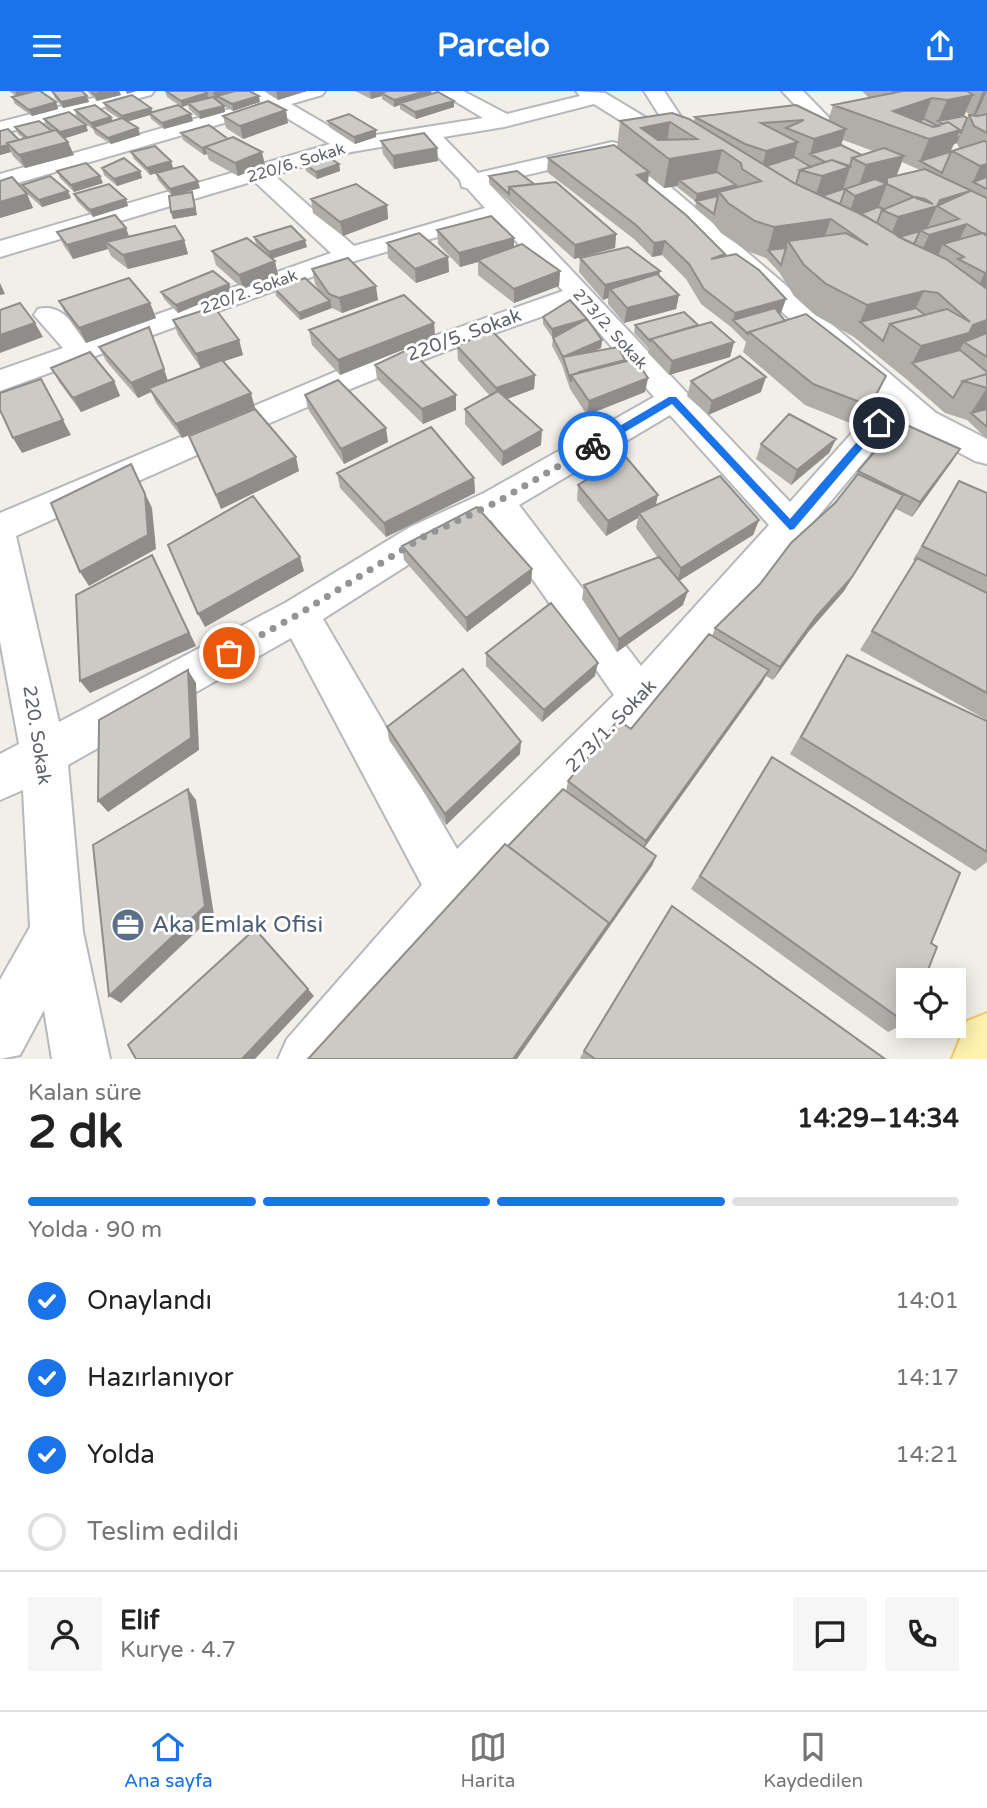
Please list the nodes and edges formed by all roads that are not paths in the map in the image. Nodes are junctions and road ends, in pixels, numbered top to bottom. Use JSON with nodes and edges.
{"nodes":[{"id":1,"x":145,"y":91,"type":"edge"},
{"id":2,"x":316,"y":91,"type":"edge"},
{"id":3,"x":448,"y":91,"type":"edge"},
{"id":4,"x":654,"y":91,"type":"edge"},
{"id":5,"x":792,"y":91,"type":"edge"},
{"id":6,"x":592,"y":94,"type":"edge"},
{"id":7,"x":977,"y":95,"type":"dead end"},
{"id":8,"x":265,"y":97,"type":"edge"},
{"id":9,"x":927,"y":100,"type":"edge"},
{"id":10,"x":949,"y":106,"type":"junction"},
{"id":11,"x":503,"y":121,"type":"junction"},
{"id":12,"x":848,"y":123,"type":"edge"},
{"id":13,"x":987,"y":127,"type":"edge"},
{"id":14,"x":0,"y":128,"type":"edge"},
{"id":15,"x":809,"y":129,"type":"junction"},
{"id":16,"x":428,"y":134,"type":"junction"},
{"id":17,"x":715,"y":141,"type":"edge"},
{"id":18,"x":678,"y":142,"type":"junction"},
{"id":19,"x":348,"y":146,"type":"junction"},
{"id":20,"x":843,"y":147,"type":"edge"},
{"id":21,"x":612,"y":149,"type":"junction"},
{"id":22,"x":723,"y":165,"type":"edge"},
{"id":23,"x":261,"y":174,"type":"junction"},
{"id":24,"x":0,"y":181,"type":"edge"},
{"id":25,"x":470,"y":182,"type":"junction"},
{"id":26,"x":500,"y":211,"type":"junction"},
{"id":27,"x":0,"y":249,"type":"edge"},
{"id":28,"x":349,"y":255,"type":"junction"},
{"id":29,"x":581,"y":294,"type":"junction"},
{"id":30,"x":48,"y":315,"type":"dead end"},
{"id":31,"x":83,"y":352,"type":"junction"},
{"id":32,"x":0,"y":381,"type":"edge"},
{"id":33,"x":673,"y":399,"type":"junction"},
{"id":34,"x":925,"y":421,"type":"junction"},
{"id":35,"x":987,"y":453,"type":"edge"},
{"id":36,"x":497,"y":502,"type":"junction"},
{"id":37,"x":790,"y":526,"type":"junction"},
{"id":38,"x":0,"y":528,"type":"edge"},
{"id":39,"x":0,"y":540,"type":"edge"},
{"id":40,"x":299,"y":614,"type":"junction"},
{"id":41,"x":640,"y":698,"type":"junction"},
{"id":42,"x":44,"y":757,"type":"junction"},
{"id":43,"x":0,"y":778,"type":"edge"},
{"id":44,"x":452,"y":889,"type":"junction"},
{"id":45,"x":57,"y":932,"type":"junction"},
{"id":46,"x":0,"y":1035,"type":"edge"},
{"id":47,"x":987,"y":1041,"type":"edge"},
{"id":48,"x":81,"y":1059,"type":"edge"},
{"id":49,"x":307,"y":1059,"type":"edge"},
{"id":50,"x":981,"y":1059,"type":"edge"}],
"edges":[{"from":1,"to":14,"type":"street"},
{"from":2,"to":8,"type":"street"},
{"from":3,"to":11,"type":"street"},
{"from":4,"to":18,"type":"street"},
{"from":5,"to":15,"type":"street"},
{"from":6,"to":11,"type":"street","name":"220/6. Sokak"},
{"from":6,"to":18,"type":"street"},
{"from":7,"to":10,"type":"street"},
{"from":8,"to":19,"type":"street"},
{"from":8,"to":24,"type":"street"},
{"from":9,"to":10,"type":"street"},
{"from":10,"to":13,"type":"main road"},
{"from":11,"to":16,"type":"street","name":"220/6. Sokak"},
{"from":12,"to":15,"type":"street"},
{"from":15,"to":20,"type":"street"},
{"from":16,"to":19,"type":"street","name":"220/6. Sokak"},
{"from":16,"to":25,"type":"street","name":"273/2. Sokak"},
{"from":17,"to":18,"type":"street"},
{"from":18,"to":21,"type":"street"},
{"from":18,"to":22,"type":"street"},
{"from":19,"to":23,"type":"street","name":"220/6. Sokak"},
{"from":21,"to":25,"type":"street"},
{"from":21,"to":34,"type":"street","name":"273/1. Sokak"},
{"from":23,"to":27,"type":"street","name":"220/6. Sokak"},
{"from":23,"to":28,"type":"street"},
{"from":25,"to":26,"type":"street","name":"273/2. Sokak"},
{"from":26,"to":28,"type":"street","name":"220/2. Sokak"},
{"from":26,"to":29,"type":"street","name":"273/2. Sokak"},
{"from":28,"to":31,"type":"street","name":"220/2. Sokak"},
{"from":29,"to":33,"type":"street","name":"273/2. Sokak"},
{"from":29,"to":38,"type":"street","name":"220/5. Sokak"},
{"from":30,"to":31,"type":"street"},
{"from":31,"to":32,"type":"street","name":"220/2. Sokak"},
{"from":33,"to":36,"type":"street"},
{"from":33,"to":37,"type":"street","name":"273/2. Sokak"},
{"from":34,"to":35,"type":"street","name":"273/1. Sokak"},
{"from":34,"to":37,"type":"street","name":"273/1. Sokak"},
{"from":36,"to":40,"type":"street"},
{"from":36,"to":41,"type":"street"},
{"from":37,"to":41,"type":"street","name":"273/1. Sokak"},
{"from":39,"to":42,"type":"street","name":"220. Sokak"},
{"from":40,"to":42,"type":"street"},
{"from":40,"to":44,"type":"street"},
{"from":41,"to":44,"type":"street","name":"273/1. Sokak"},
{"from":42,"to":43,"type":"street"},
{"from":42,"to":45,"type":"street","name":"220. Sokak"},
{"from":44,"to":49,"type":"street","name":"273/1. Sokak"},
{"from":45,"to":46,"type":"street"},
{"from":45,"to":48,"type":"street","name":"220. Sokak"},
{"from":47,"to":50,"type":"main road"}]}
